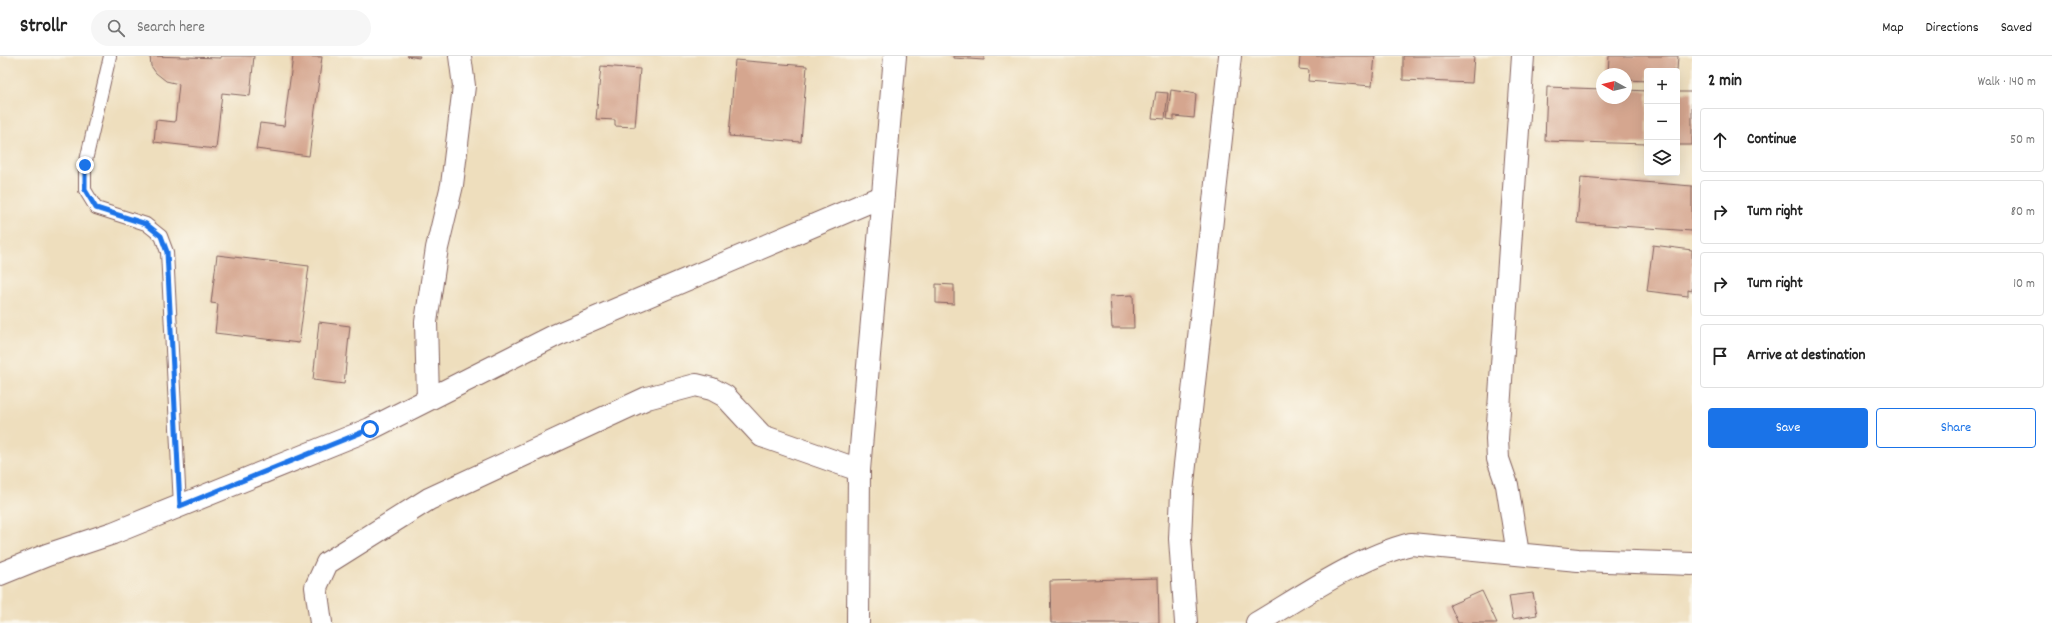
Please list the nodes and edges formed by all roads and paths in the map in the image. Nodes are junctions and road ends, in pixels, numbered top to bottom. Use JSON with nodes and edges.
{"nodes":[{"id":1,"x":110,"y":56,"type":"edge"},
{"id":2,"x":460,"y":56,"type":"edge"},
{"id":3,"x":895,"y":56,"type":"edge"},
{"id":4,"x":1230,"y":56,"type":"edge"},
{"id":5,"x":1523,"y":56,"type":"edge"},
{"id":6,"x":883,"y":196,"type":"junction"},
{"id":7,"x":428,"y":398,"type":"junction"},
{"id":8,"x":859,"y":470,"type":"junction"},
{"id":9,"x":180,"y":506,"type":"junction"},
{"id":10,"x":1518,"y":554,"type":"junction"},
{"id":11,"x":1692,"y":564,"type":"edge"},
{"id":12,"x":0,"y":574,"type":"edge"},
{"id":13,"x":321,"y":623,"type":"edge"},
{"id":14,"x":858,"y":623,"type":"edge"},
{"id":15,"x":1186,"y":623,"type":"edge"},
{"id":16,"x":1257,"y":623,"type":"edge"}],
"edges":[{"from":1,"to":9,"type":"lane"},
{"from":2,"to":7,"type":"street"},
{"from":3,"to":6,"type":"street"},
{"from":4,"to":15,"type":"street"},
{"from":5,"to":10,"type":"street"},
{"from":6,"to":7,"type":"street"},
{"from":6,"to":8,"type":"street"},
{"from":7,"to":9,"type":"street"},
{"from":8,"to":13,"type":"street"},
{"from":8,"to":14,"type":"street"},
{"from":9,"to":12,"type":"street"},
{"from":10,"to":11,"type":"street"},
{"from":10,"to":16,"type":"street"}]}
